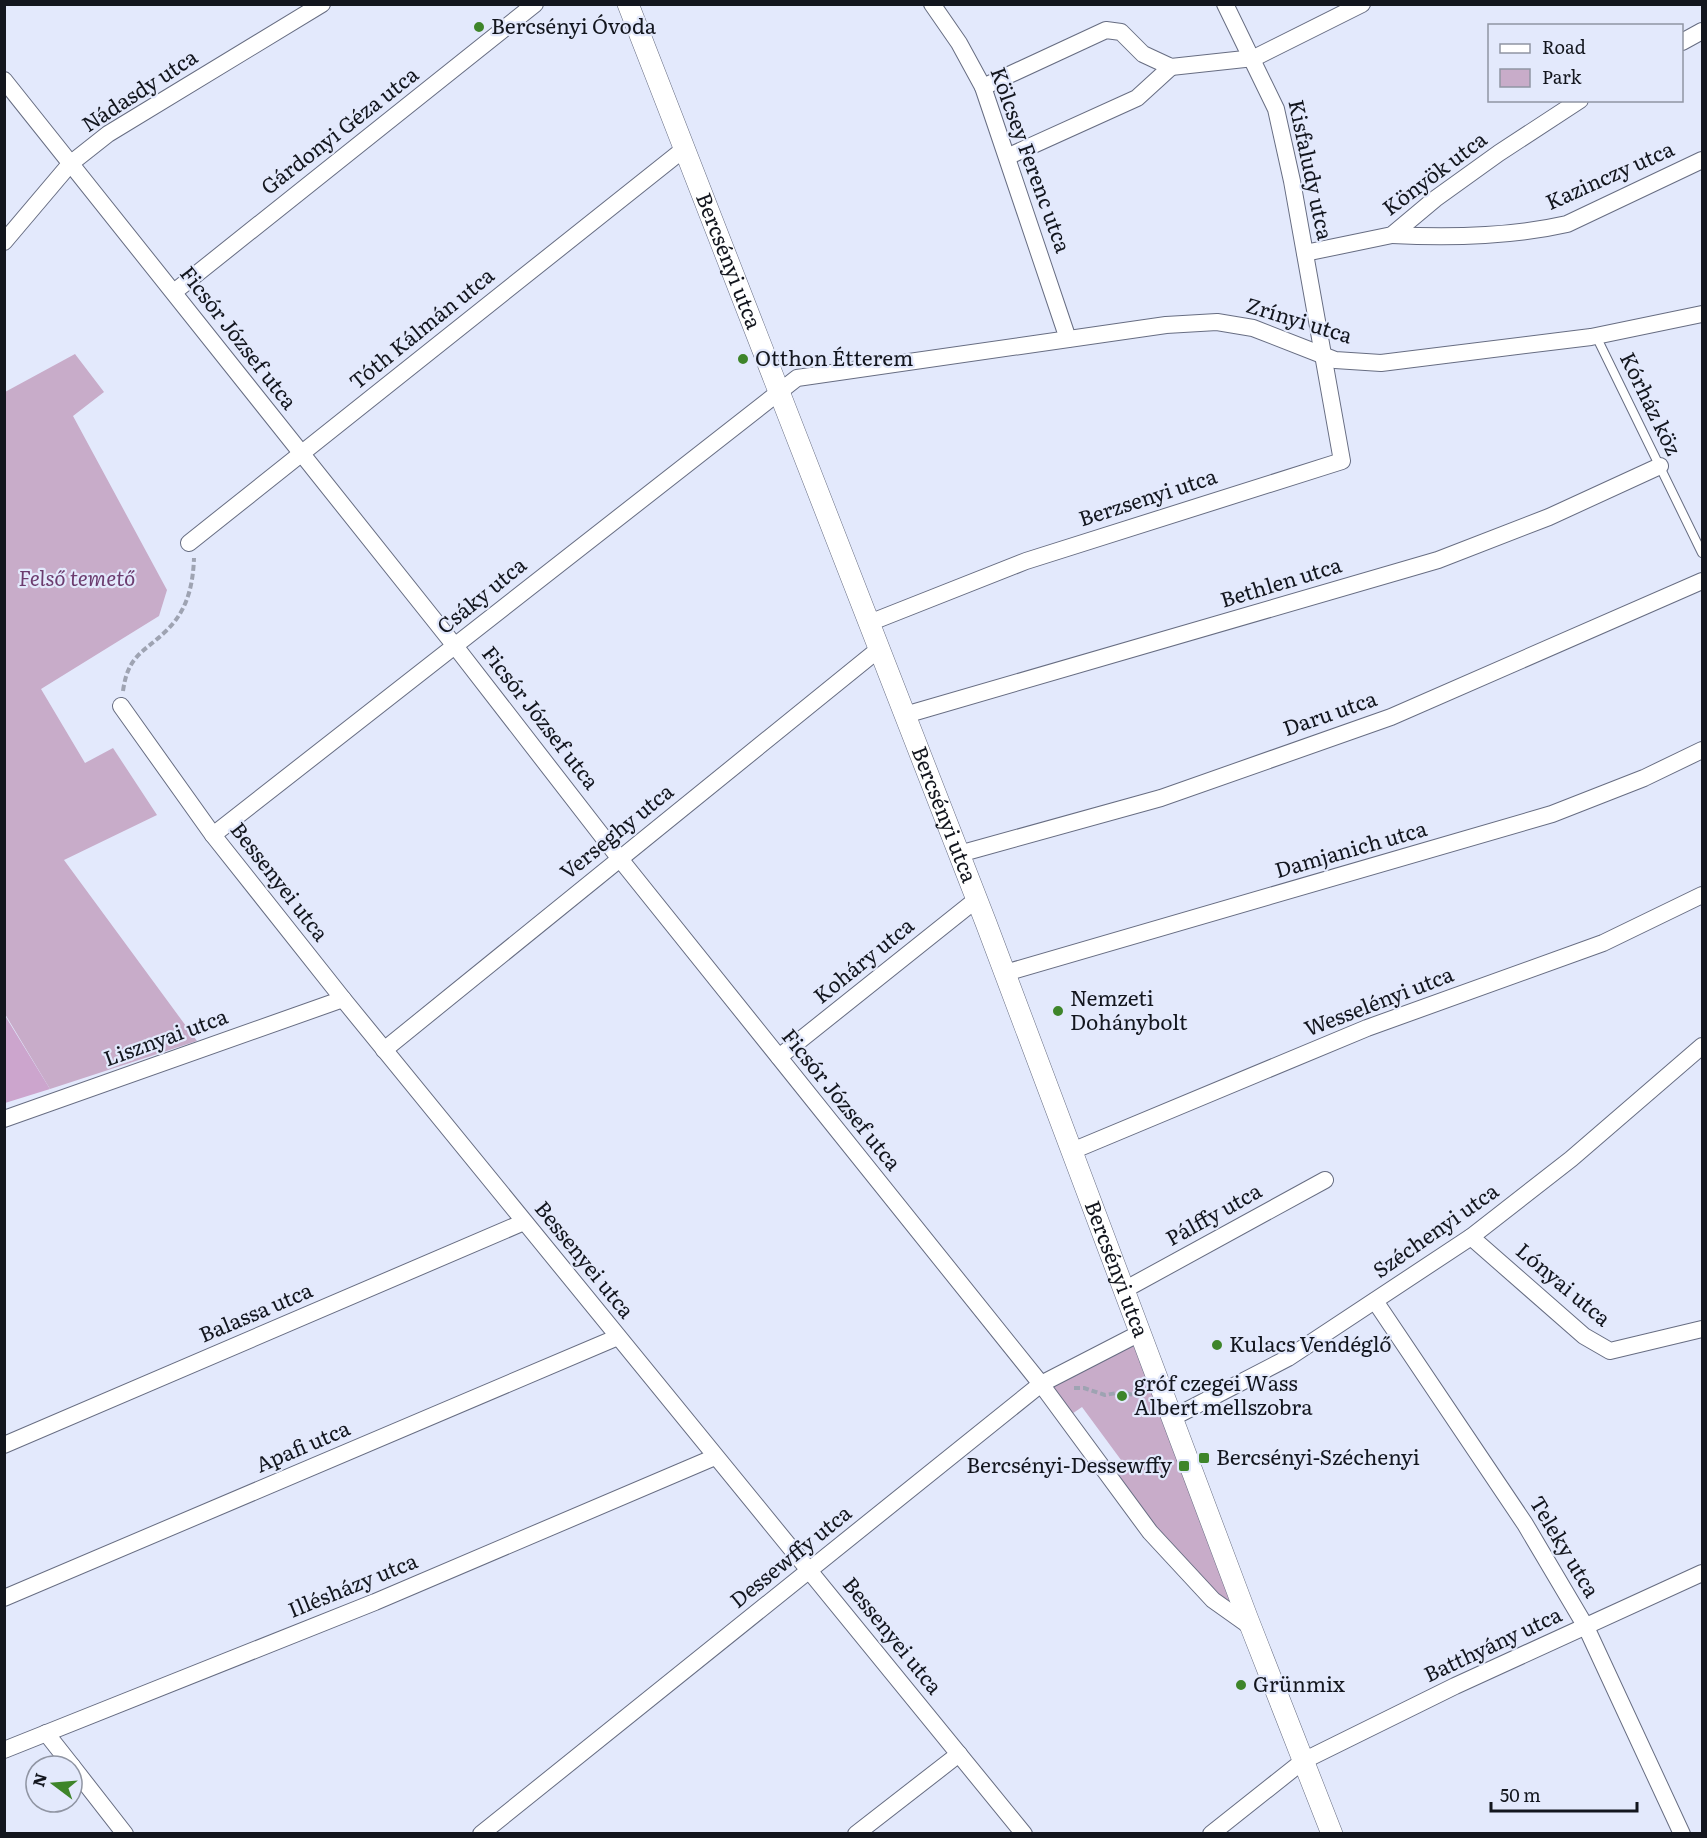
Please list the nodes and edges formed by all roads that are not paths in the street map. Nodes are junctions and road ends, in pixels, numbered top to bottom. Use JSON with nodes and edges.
{"nodes":[{"id":1,"x":322,"y":4,"type":"edge"},
{"id":2,"x":535,"y":4,"type":"edge"},
{"id":3,"x":628,"y":4,"type":"edge"},
{"id":4,"x":932,"y":4,"type":"edge"},
{"id":5,"x":1225,"y":4,"type":"edge"},
{"id":6,"x":1362,"y":4,"type":"edge"},
{"id":7,"x":1702,"y":31,"type":"edge"},
{"id":8,"x":1683,"y":41,"type":"edge"},
{"id":9,"x":1254,"y":58,"type":"junction"},
{"id":10,"x":1171,"y":68,"type":"junction"},
{"id":11,"x":4,"y":80,"type":"edge"},
{"id":12,"x":983,"y":87,"type":"junction"},
{"id":13,"x":1577,"y":102,"type":"edge"},
{"id":14,"x":684,"y":149,"type":"junction"},
{"id":15,"x":1009,"y":156,"type":"junction"},
{"id":16,"x":1702,"y":160,"type":"edge"},
{"id":17,"x":70,"y":164,"type":"junction"},
{"id":18,"x":1392,"y":235,"type":"junction"},
{"id":19,"x":4,"y":242,"type":"edge"},
{"id":20,"x":1305,"y":253,"type":"junction"},
{"id":21,"x":174,"y":292,"type":"junction"},
{"id":22,"x":1702,"y":314,"type":"edge"},
{"id":23,"x":1596,"y":336,"type":"junction"},
{"id":24,"x":1068,"y":339,"type":"junction"},
{"id":25,"x":1322,"y":355,"type":"junction"},
{"id":26,"x":778,"y":391,"type":"junction"},
{"id":27,"x":301,"y":454,"type":"junction"},
{"id":28,"x":1660,"y":466,"type":"junction"},
{"id":29,"x":189,"y":543,"type":"road end"},
{"id":30,"x":1702,"y":553,"type":"edge"},
{"id":31,"x":1702,"y":581,"type":"edge"},
{"id":32,"x":869,"y":623,"type":"junction"},
{"id":33,"x":455,"y":646,"type":"junction"},
{"id":34,"x":879,"y":649,"type":"junction"},
{"id":35,"x":121,"y":706,"type":"road end"},
{"id":36,"x":905,"y":715,"type":"junction"},
{"id":37,"x":1702,"y":750,"type":"edge"},
{"id":38,"x":213,"y":835,"type":"junction"},
{"id":39,"x":959,"y":854,"type":"junction"},
{"id":40,"x":620,"y":859,"type":"junction"},
{"id":41,"x":1702,"y":895,"type":"edge"},
{"id":42,"x":977,"y":899,"type":"junction"},
{"id":43,"x":1005,"y":973,"type":"junction"},
{"id":44,"x":343,"y":999,"type":"junction"},
{"id":45,"x":1702,"y":1046,"type":"edge"},
{"id":46,"x":384,"y":1050,"type":"junction"},
{"id":47,"x":779,"y":1057,"type":"junction"},
{"id":48,"x":4,"y":1119,"type":"edge"},
{"id":49,"x":1072,"y":1151,"type":"junction"},
{"id":50,"x":1325,"y":1180,"type":"dead end"},
{"id":51,"x":524,"y":1222,"type":"junction"},
{"id":52,"x":1471,"y":1237,"type":"junction"},
{"id":53,"x":1124,"y":1290,"type":"junction"},
{"id":54,"x":1375,"y":1301,"type":"junction"},
{"id":55,"x":1702,"y":1329,"type":"edge"},
{"id":56,"x":1140,"y":1333,"type":"junction"},
{"id":57,"x":618,"y":1336,"type":"junction"},
{"id":58,"x":1041,"y":1384,"type":"junction"},
{"id":59,"x":1172,"y":1418,"type":"junction"},
{"id":60,"x":4,"y":1445,"type":"edge"},
{"id":61,"x":715,"y":1456,"type":"junction"},
{"id":62,"x":809,"y":1571,"type":"junction"},
{"id":63,"x":1702,"y":1573,"type":"edge"},
{"id":64,"x":4,"y":1598,"type":"edge"},
{"id":65,"x":1251,"y":1627,"type":"junction"},
{"id":66,"x":1586,"y":1627,"type":"junction"},
{"id":67,"x":46,"y":1733,"type":"junction"},
{"id":68,"x":4,"y":1750,"type":"edge"},
{"id":69,"x":63,"y":1754,"type":"edge"},
{"id":70,"x":959,"y":1754,"type":"junction"},
{"id":71,"x":1303,"y":1761,"type":"junction"},
{"id":72,"x":84,"y":1781,"type":"edge"},
{"id":73,"x":125,"y":1833,"type":"edge"},
{"id":74,"x":481,"y":1833,"type":"edge"},
{"id":75,"x":856,"y":1833,"type":"edge"},
{"id":76,"x":1024,"y":1833,"type":"edge"},
{"id":77,"x":1211,"y":1833,"type":"edge"},
{"id":78,"x":1332,"y":1833,"type":"edge"},
{"id":79,"x":1682,"y":1833,"type":"edge"}],
"edges":[{"from":1,"to":17,"type":"street","name":"Nádasdy utca"},
{"from":2,"to":21,"type":"street","name":"Gárdonyi Géza utca"},
{"from":3,"to":14,"type":"street","name":"Bercsényi utca"},
{"from":4,"to":12,"type":"street","name":"Kölcsey Ferenc utca"},
{"from":5,"to":9,"type":"street","name":"Kisfaludy utca"},
{"from":6,"to":9,"type":"street"},
{"from":7,"to":8,"type":"street"},
{"from":9,"to":10,"type":"street"},
{"from":9,"to":20,"type":"street","name":"Kisfaludy utca"},
{"from":10,"to":12,"type":"street"},
{"from":10,"to":15,"type":"street"},
{"from":11,"to":17,"type":"street","name":"Ficsór József utca"},
{"from":12,"to":15,"type":"street","name":"Kölcsey Ferenc utca"},
{"from":13,"to":18,"type":"street","name":"Könyök utca"},
{"from":14,"to":26,"type":"street","name":"Bercsényi utca"},
{"from":14,"to":27,"type":"street","name":"Tóth Kálmán utca"},
{"from":15,"to":24,"type":"street","name":"Kölcsey Ferenc utca"},
{"from":16,"to":18,"type":"street","name":"Kazinczy utca"},
{"from":17,"to":19,"type":"street","name":"Nádasdy utca"},
{"from":17,"to":21,"type":"street","name":"Ficsór József utca"},
{"from":18,"to":20,"type":"street","name":"Könyök utca"},
{"from":20,"to":25,"type":"street","name":"Kisfaludy utca"},
{"from":21,"to":27,"type":"street","name":"Ficsór József utca"},
{"from":22,"to":23,"type":"street","name":"Zrínyi utca"},
{"from":23,"to":25,"type":"street","name":"Zrínyi utca"},
{"from":23,"to":28,"type":"lane","name":"Kórház köz"},
{"from":24,"to":25,"type":"street","name":"Zrínyi utca"},
{"from":24,"to":26,"type":"street","name":"Zrínyi utca"},
{"from":25,"to":32,"type":"street","name":"Berzsenyi utca"},
{"from":26,"to":32,"type":"street","name":"Bercsényi utca"},
{"from":26,"to":33,"type":"street","name":"Csáky utca"},
{"from":27,"to":29,"type":"street","name":"Tóth Kálmán utca"},
{"from":27,"to":33,"type":"street","name":"Ficsór József utca"},
{"from":28,"to":30,"type":"lane","name":"Kórház köz"},
{"from":28,"to":36,"type":"street","name":"Bethlen utca"},
{"from":31,"to":39,"type":"street","name":"Daru utca"},
{"from":32,"to":34,"type":"street","name":"Bercsényi utca"},
{"from":33,"to":38,"type":"street","name":"Csáky utca"},
{"from":33,"to":40,"type":"street","name":"Ficsór József utca"},
{"from":34,"to":36,"type":"street","name":"Bercsényi utca"},
{"from":34,"to":40,"type":"street","name":"Verseghy utca"},
{"from":35,"to":38,"type":"street","name":"Bessenyei utca"},
{"from":36,"to":39,"type":"street","name":"Bercsényi utca"},
{"from":37,"to":43,"type":"street","name":"Damjanich utca"},
{"from":38,"to":44,"type":"street","name":"Bessenyei utca"},
{"from":39,"to":42,"type":"street","name":"Bercsényi utca"},
{"from":40,"to":46,"type":"street","name":"Verseghy utca"},
{"from":40,"to":47,"type":"street","name":"Ficsór József utca"},
{"from":41,"to":49,"type":"street","name":"Wesselényi utca"},
{"from":42,"to":43,"type":"street","name":"Bercsényi utca"},
{"from":42,"to":47,"type":"street","name":"Koháry utca"},
{"from":43,"to":49,"type":"street","name":"Bercsényi utca"},
{"from":44,"to":46,"type":"street","name":"Bessenyei utca"},
{"from":44,"to":48,"type":"street","name":"Lisznyai utca"},
{"from":45,"to":52,"type":"street","name":"Széchenyi utca"},
{"from":46,"to":51,"type":"street","name":"Bessenyei utca"},
{"from":47,"to":58,"type":"street","name":"Ficsór József utca"},
{"from":49,"to":53,"type":"street","name":"Bercsényi utca"},
{"from":50,"to":53,"type":"street","name":"Pálffy utca"},
{"from":51,"to":57,"type":"street","name":"Bessenyei utca"},
{"from":51,"to":60,"type":"street","name":"Balassa utca"},
{"from":52,"to":54,"type":"street","name":"Széchenyi utca"},
{"from":52,"to":55,"type":"street","name":"Lónyai utca"},
{"from":53,"to":56,"type":"street","name":"Bercsényi utca"},
{"from":54,"to":59,"type":"street","name":"Széchenyi utca"},
{"from":54,"to":66,"type":"street","name":"Teleky utca"},
{"from":56,"to":58,"type":"street","name":"Dessewffy utca"},
{"from":56,"to":59,"type":"street","name":"Bercsényi utca"},
{"from":57,"to":61,"type":"street","name":"Bessenyei utca"},
{"from":57,"to":64,"type":"street","name":"Apafi utca"},
{"from":58,"to":62,"type":"street","name":"Dessewffy utca"},
{"from":58,"to":65,"type":"street"},
{"from":59,"to":65,"type":"street","name":"Bercsényi utca"},
{"from":61,"to":62,"type":"street","name":"Bessenyei utca"},
{"from":61,"to":67,"type":"street","name":"Illésházy utca"},
{"from":62,"to":70,"type":"street","name":"Bessenyei utca"},
{"from":62,"to":74,"type":"street","name":"Dessewffy utca"},
{"from":63,"to":66,"type":"street","name":"Batthyány utca"},
{"from":65,"to":71,"type":"street","name":"Bercsényi utca"},
{"from":66,"to":71,"type":"street","name":"Batthyány utca"},
{"from":66,"to":79,"type":"street","name":"Teleky utca"},
{"from":67,"to":68,"type":"street","name":"Illésházy utca"},
{"from":67,"to":69,"type":"street"},
{"from":70,"to":75,"type":"street"},
{"from":70,"to":76,"type":"street","name":"Bessenyei utca"},
{"from":71,"to":77,"type":"street","name":"Batthyány utca"},
{"from":71,"to":78,"type":"street","name":"Bercsényi utca"},
{"from":72,"to":73,"type":"street"}]}
